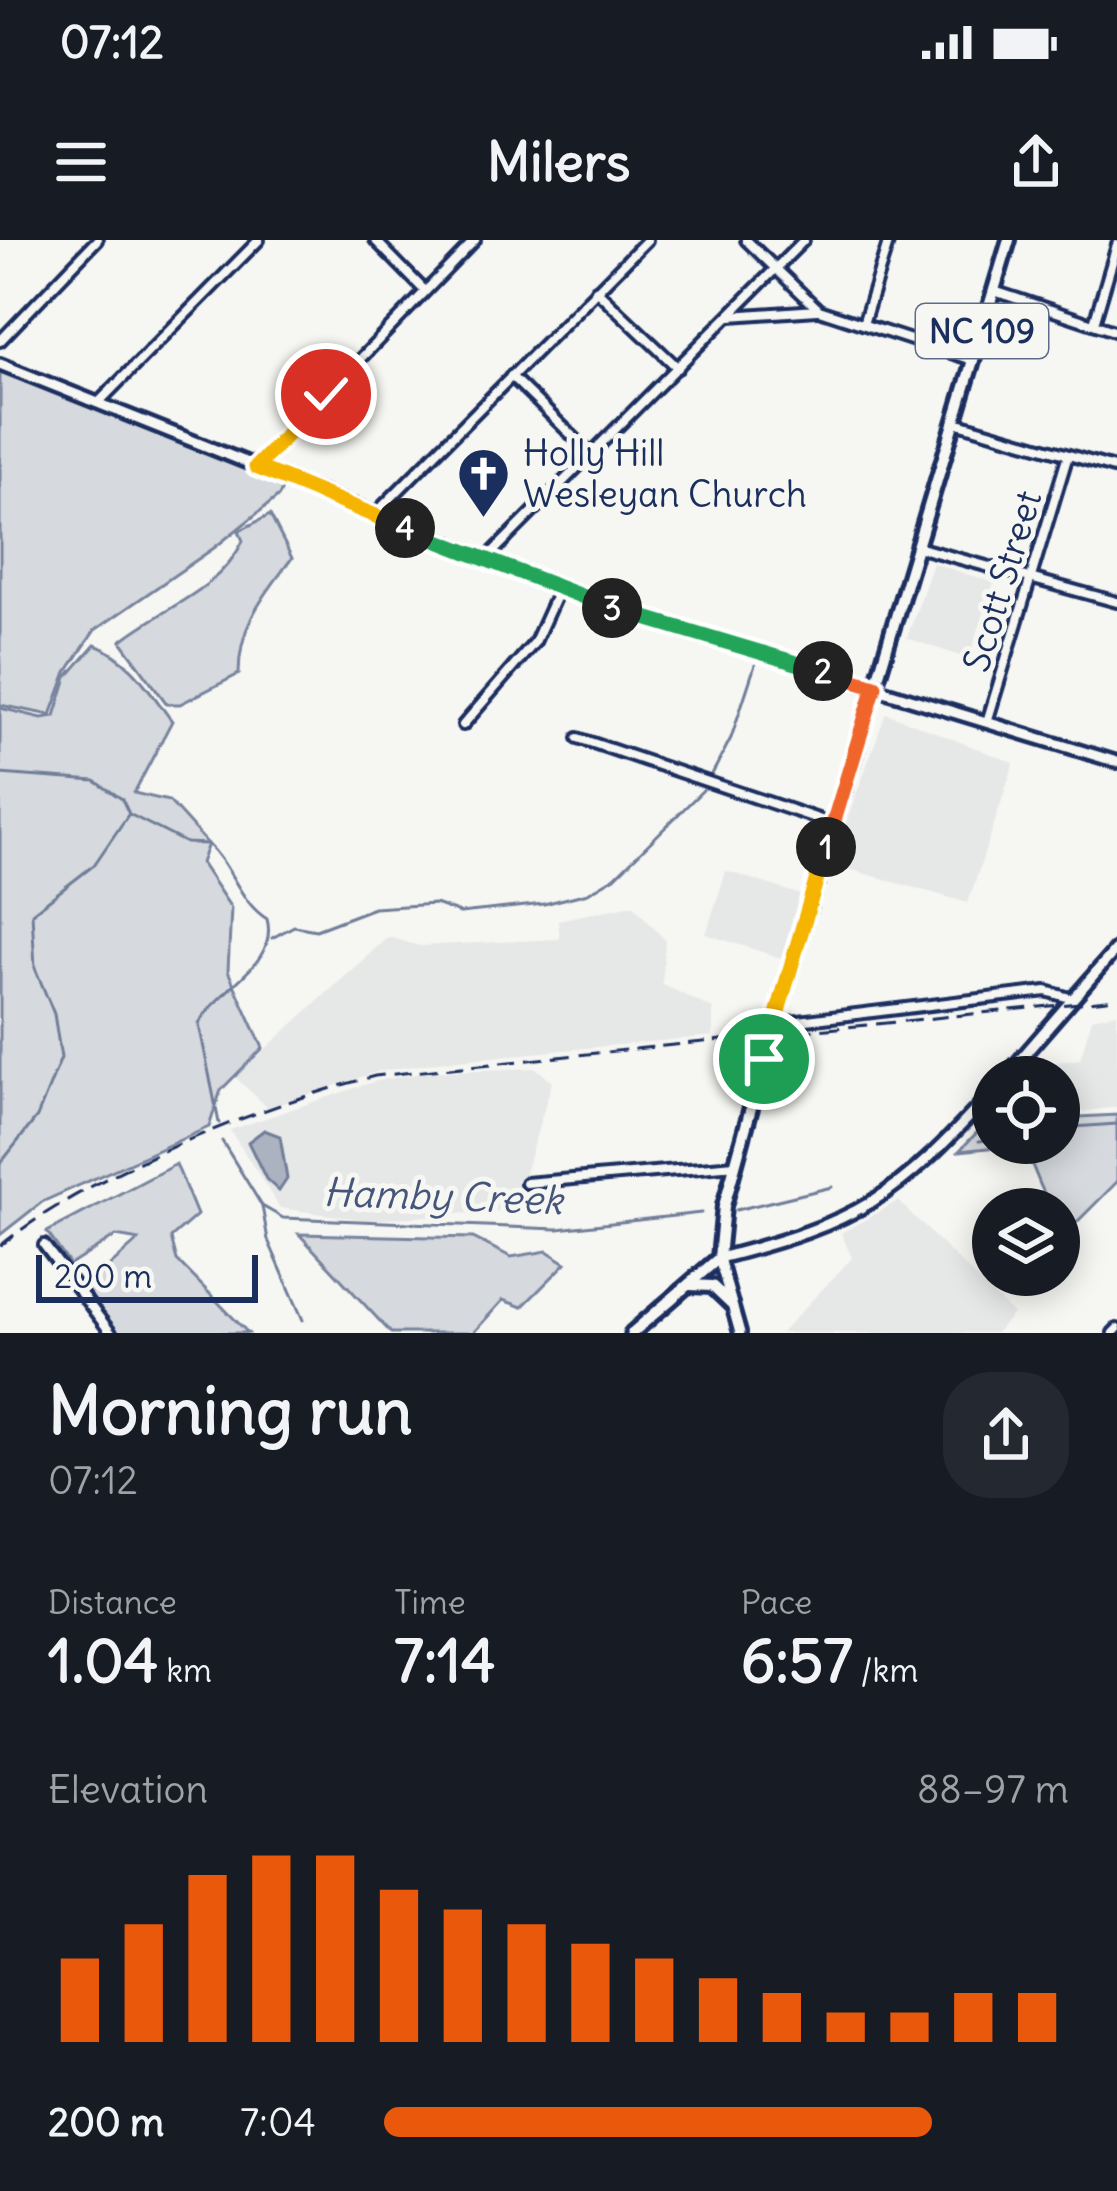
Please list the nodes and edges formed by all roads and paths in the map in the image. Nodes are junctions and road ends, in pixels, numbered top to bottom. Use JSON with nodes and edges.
{"nodes":[{"id":1,"x":98,"y":240,"type":"edge"},
{"id":2,"x":259,"y":240,"type":"edge"},
{"id":3,"x":375,"y":240,"type":"edge"},
{"id":4,"x":475,"y":240,"type":"edge"},
{"id":5,"x":647,"y":240,"type":"edge"},
{"id":6,"x":746,"y":240,"type":"edge"},
{"id":7,"x":803,"y":240,"type":"edge"},
{"id":8,"x":889,"y":240,"type":"edge"},
{"id":9,"x":1010,"y":240,"type":"edge"},
{"id":10,"x":1117,"y":245,"type":"edge"},
{"id":11,"x":775,"y":269,"type":"junction"},
{"id":12,"x":596,"y":290,"type":"junction"},
{"id":13,"x":425,"y":291,"type":"junction"},
{"id":14,"x":994,"y":291,"type":"junction"},
{"id":15,"x":818,"y":310,"type":"junction"},
{"id":16,"x":727,"y":316,"type":"junction"},
{"id":17,"x":1094,"y":323,"type":"junction"},
{"id":18,"x":863,"y":324,"type":"junction"},
{"id":19,"x":1117,"y":332,"type":"edge"},
{"id":20,"x":0,"y":341,"type":"edge"},
{"id":21,"x":974,"y":360,"type":"junction"},
{"id":22,"x":0,"y":364,"type":"edge"},
{"id":23,"x":679,"y":368,"type":"junction"},
{"id":24,"x":511,"y":376,"type":"junction"},
{"id":25,"x":99,"y":402,"type":"junction"},
{"id":26,"x":955,"y":422,"type":"junction"},
{"id":27,"x":591,"y":454,"type":"junction"},
{"id":28,"x":1068,"y":455,"type":"junction"},
{"id":29,"x":256,"y":467,"type":"junction"},
{"id":30,"x":1117,"y":469,"type":"edge"},
{"id":31,"x":374,"y":515,"type":"junction"},
{"id":32,"x":917,"y":547,"type":"junction"},
{"id":33,"x":485,"y":560,"type":"junction"},
{"id":34,"x":1030,"y":578,"type":"junction"},
{"id":35,"x":560,"y":589,"type":"junction"},
{"id":36,"x":1117,"y":602,"type":"edge"},
{"id":37,"x":875,"y":686,"type":"junction"},
{"id":38,"x":987,"y":722,"type":"junction"},
{"id":39,"x":463,"y":725,"type":"dead end"},
{"id":40,"x":578,"y":739,"type":"dead end"},
{"id":41,"x":1117,"y":762,"type":"edge"},
{"id":42,"x":833,"y":824,"type":"junction"},
{"id":43,"x":1117,"y":948,"type":"edge"},
{"id":44,"x":1073,"y":999,"type":"junction"},
{"id":45,"x":774,"y":1024,"type":"junction"},
{"id":46,"x":1023,"y":1056,"type":"edge"},
{"id":47,"x":972,"y":1114,"type":"edge"},
{"id":48,"x":735,"y":1165,"type":"junction"},
{"id":49,"x":526,"y":1183,"type":"dead end"},
{"id":50,"x":44,"y":1245,"type":"dead end"},
{"id":51,"x":719,"y":1258,"type":"junction"},
{"id":52,"x":687,"y":1285,"type":"junction"},
{"id":53,"x":731,"y":1304,"type":"junction"},
{"id":54,"x":111,"y":1333,"type":"edge"},
{"id":55,"x":632,"y":1333,"type":"edge"},
{"id":56,"x":740,"y":1333,"type":"edge"}],
"edges":[{"from":1,"to":20,"type":"street"},
{"from":2,"to":25,"type":"street"},
{"from":3,"to":13,"type":"street"},
{"from":4,"to":13,"type":"street"},
{"from":5,"to":12,"type":"street"},
{"from":6,"to":11,"type":"street"},
{"from":7,"to":11,"type":"street"},
{"from":8,"to":18,"type":"street"},
{"from":9,"to":14,"type":"main road","number":"NC 109"},
{"from":10,"to":17,"type":"street"},
{"from":11,"to":15,"type":"street"},
{"from":11,"to":16,"type":"street"},
{"from":12,"to":23,"type":"street"},
{"from":12,"to":24,"type":"street"},
{"from":13,"to":29,"type":"street"},
{"from":14,"to":17,"type":"street"},
{"from":14,"to":21,"type":"main road","number":"NC 109"},
{"from":15,"to":16,"type":"street"},
{"from":15,"to":18,"type":"street"},
{"from":16,"to":23,"type":"street"},
{"from":17,"to":19,"type":"street"},
{"from":18,"to":21,"type":"street"},
{"from":21,"to":26,"type":"main road","number":"NC 109"},
{"from":22,"to":25,"type":"street"},
{"from":23,"to":27,"type":"street"},
{"from":24,"to":27,"type":"street"},
{"from":24,"to":31,"type":"street"},
{"from":25,"to":29,"type":"street"},
{"from":26,"to":28,"type":"street"},
{"from":26,"to":32,"type":"main road","number":"NC 109"},
{"from":27,"to":33,"type":"street"},
{"from":28,"to":30,"type":"street"},
{"from":28,"to":34,"type":"street","name":"Scott Street"},
{"from":29,"to":31,"type":"street"},
{"from":31,"to":33,"type":"street"},
{"from":32,"to":34,"type":"street"},
{"from":32,"to":37,"type":"main road","number":"NC 109"},
{"from":33,"to":35,"type":"street"},
{"from":34,"to":36,"type":"street"},
{"from":34,"to":38,"type":"street","name":"Scott Street"},
{"from":35,"to":37,"type":"street"},
{"from":35,"to":39,"type":"street"},
{"from":37,"to":38,"type":"street"},
{"from":37,"to":42,"type":"main road","number":"NC 109"},
{"from":38,"to":41,"type":"street"},
{"from":40,"to":42,"type":"street"},
{"from":42,"to":45,"type":"main road","number":"NC 109"},
{"from":43,"to":44,"type":"street"},
{"from":44,"to":45,"type":"street"},
{"from":44,"to":46,"type":"street"},
{"from":45,"to":48,"type":"main road","number":"NC 109"},
{"from":47,"to":51,"type":"street"},
{"from":48,"to":49,"type":"street"},
{"from":48,"to":51,"type":"main road","number":"NC 109"},
{"from":50,"to":54,"type":"street"},
{"from":51,"to":52,"type":"main road"},
{"from":51,"to":53,"type":"street"},
{"from":52,"to":53,"type":"main road"},
{"from":52,"to":55,"type":"main road"},
{"from":53,"to":56,"type":"street"}]}
